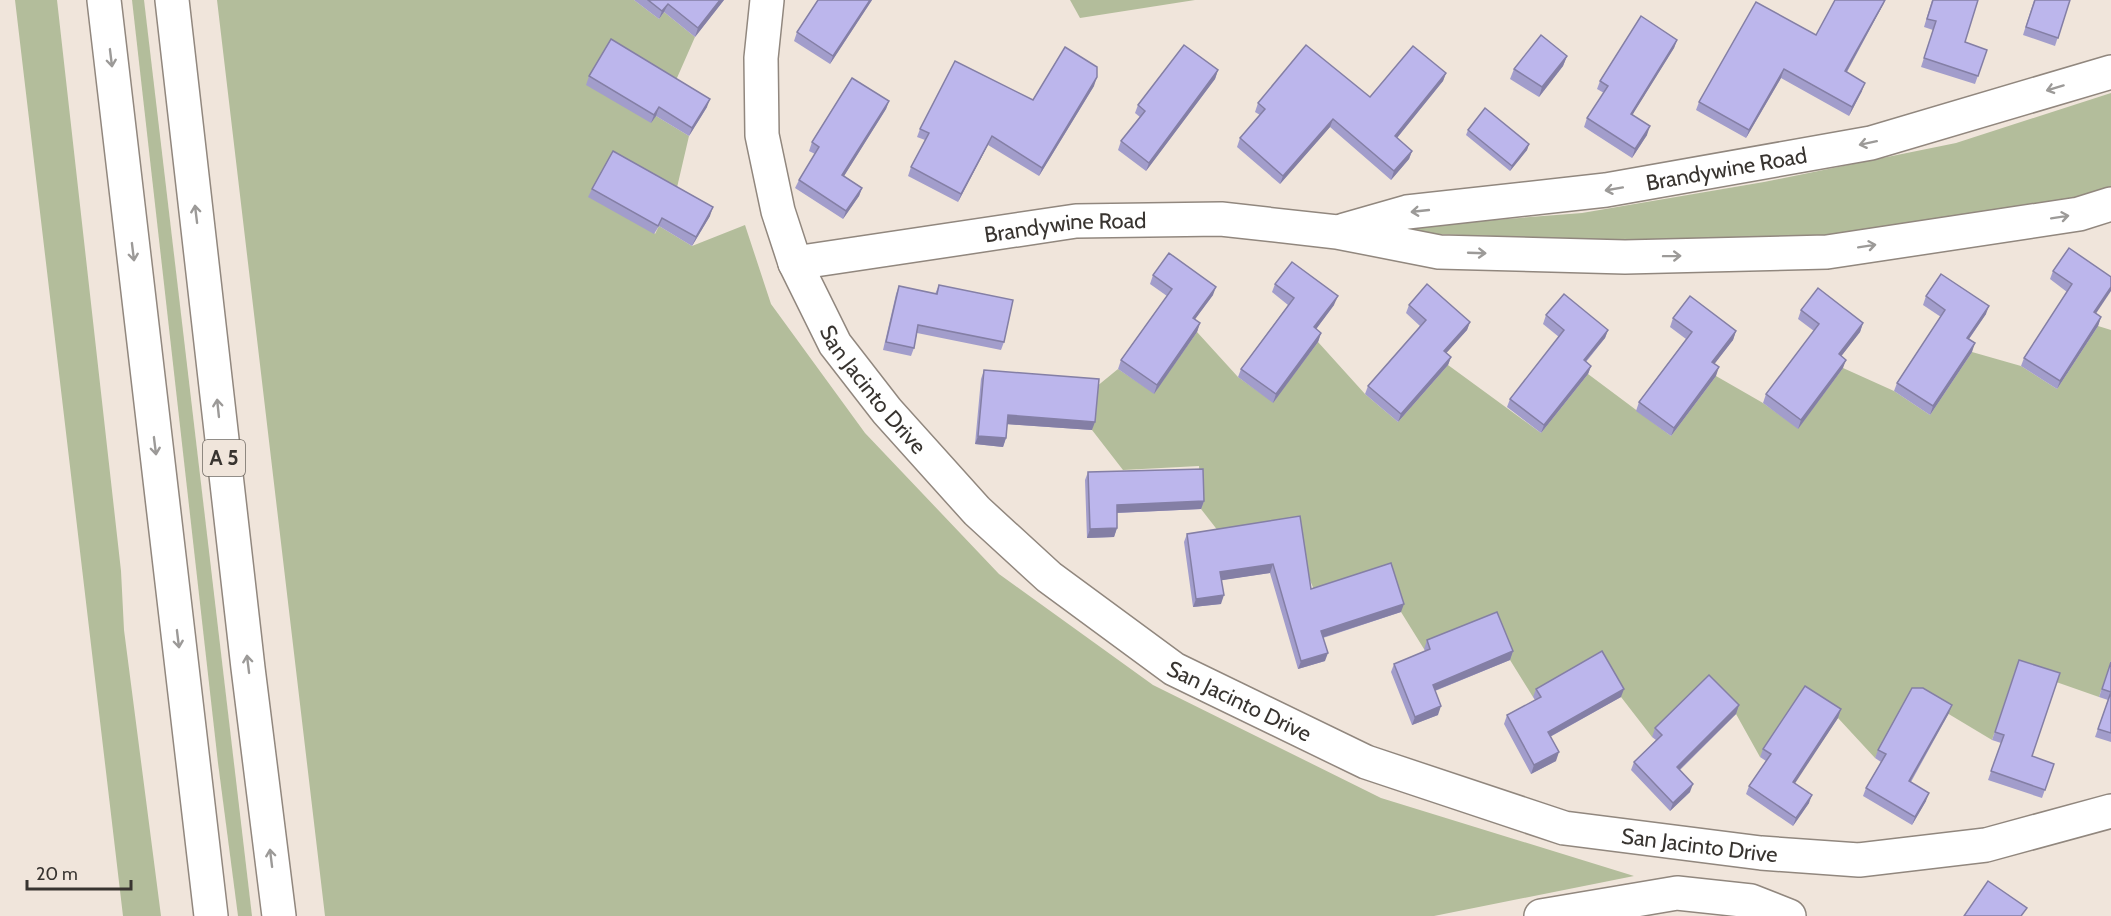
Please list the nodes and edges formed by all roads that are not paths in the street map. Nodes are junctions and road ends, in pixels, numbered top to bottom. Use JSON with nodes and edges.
{"nodes":[{"id":1,"x":104,"y":0,"type":"edge"},
{"id":2,"x":172,"y":0,"type":"edge"},
{"id":3,"x":767,"y":0,"type":"edge"},
{"id":4,"x":2111,"y":72,"type":"edge"},
{"id":5,"x":2111,"y":204,"type":"edge"},
{"id":6,"x":1337,"y":232,"type":"junction"},
{"id":7,"x":795,"y":263,"type":"junction"},
{"id":8,"x":2111,"y":811,"type":"edge"},
{"id":9,"x":211,"y":916,"type":"edge"},
{"id":10,"x":279,"y":916,"type":"edge"},
{"id":11,"x":1541,"y":916,"type":"edge"},
{"id":12,"x":1789,"y":916,"type":"edge"}],
"edges":[{"from":1,"to":9,"type":"main road","one_way":true},
{"from":10,"to":2,"type":"main road","number":"A 5","one_way":true},
{"from":3,"to":7,"type":"main road","name":"San Jacinto Drive"},
{"from":4,"to":6,"type":"main road","name":"Brandywine Road","one_way":true},
{"from":6,"to":5,"type":"main road","name":"Brandywine Road","one_way":true},
{"from":6,"to":7,"type":"main road","name":"Brandywine Road"},
{"from":7,"to":8,"type":"main road","name":"San Jacinto Drive"},
{"from":11,"to":12,"type":"main road"}]}
